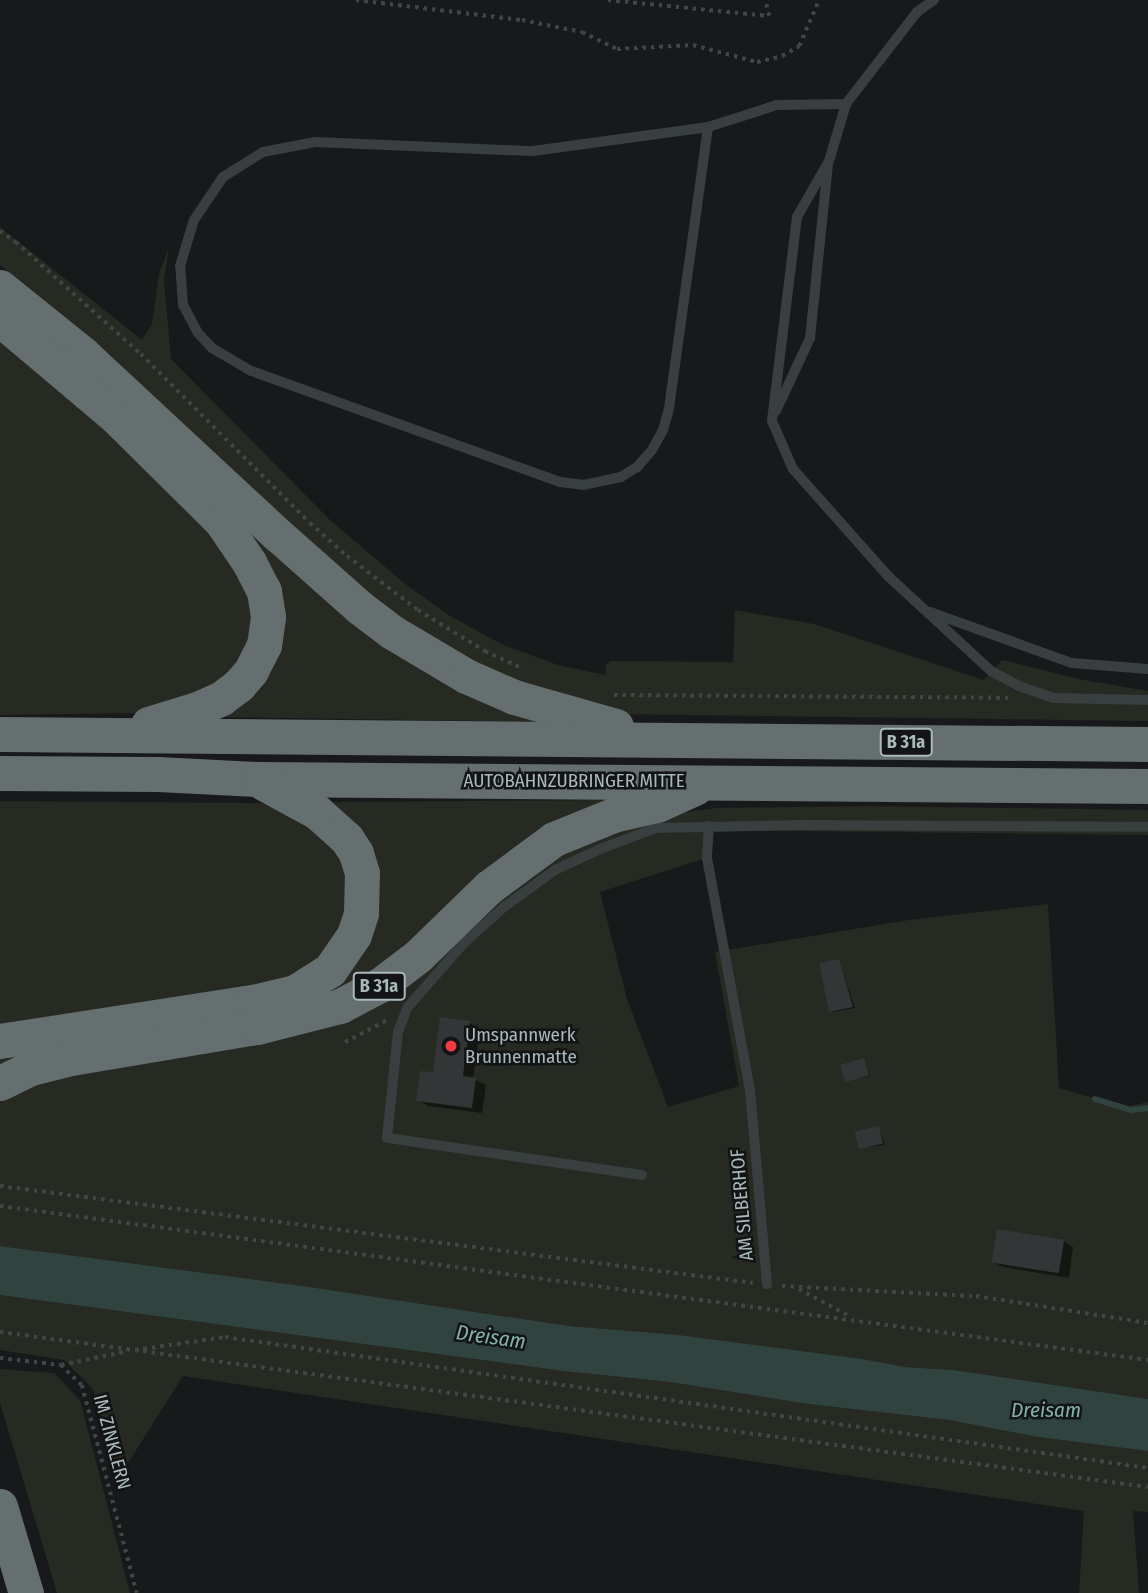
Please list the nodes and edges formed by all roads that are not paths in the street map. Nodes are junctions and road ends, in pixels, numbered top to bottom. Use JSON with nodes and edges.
{"nodes":[{"id":1,"x":934,"y":0,"type":"edge"},
{"id":2,"x":846,"y":104,"type":"junction"},
{"id":3,"x":708,"y":127,"type":"junction"},
{"id":4,"x":829,"y":161,"type":"junction"},
{"id":5,"x":0,"y":287,"type":"edge"},
{"id":6,"x":0,"y":319,"type":"edge"},
{"id":7,"x":772,"y":421,"type":"junction"},
{"id":8,"x":924,"y":609,"type":"junction"},
{"id":9,"x":1148,"y":669,"type":"edge"},
{"id":10,"x":1148,"y":700,"type":"edge"},
{"id":11,"x":0,"y":734,"type":"edge"},
{"id":12,"x":113,"y":734,"type":"junction"},
{"id":13,"x":664,"y":739,"type":"junction"},
{"id":14,"x":1148,"y":744,"type":"edge"},
{"id":15,"x":0,"y":773,"type":"edge"},
{"id":16,"x":257,"y":779,"type":"junction"},
{"id":17,"x":709,"y":782,"type":"junction"},
{"id":18,"x":1148,"y":786,"type":"edge"},
{"id":19,"x":709,"y":826,"type":"junction"},
{"id":20,"x":1148,"y":827,"type":"edge"},
{"id":21,"x":0,"y":1041,"type":"edge"},
{"id":22,"x":0,"y":1083,"type":"edge"},
{"id":23,"x":642,"y":1175,"type":"dead end"},
{"id":24,"x":766,"y":1284,"type":"road end"},
{"id":25,"x":0,"y":1506,"type":"edge"},
{"id":26,"x":26,"y":1593,"type":"edge"}],
"edges":[{"from":1,"to":2,"type":"lane"},
{"from":2,"to":3,"type":"lane"},
{"from":2,"to":4,"type":"lane"},
{"from":3,"to":3,"type":"lane"},
{"from":4,"to":7,"type":"lane"},
{"from":4,"to":7,"type":"lane"},
{"from":5,"to":13,"type":"highway"},
{"from":6,"to":12,"type":"highway","number":"B 31a"},
{"from":7,"to":8,"type":"lane"},
{"from":8,"to":9,"type":"lane"},
{"from":8,"to":10,"type":"lane"},
{"from":11,"to":12,"type":"highway","number":"B 31a"},
{"from":12,"to":13,"type":"highway","number":"B 31a"},
{"from":13,"to":14,"type":"highway","number":"B 31a"},
{"from":15,"to":16,"type":"highway","name":"AUTOBAHNZUBRINGER MITTE","number":"B 31a"},
{"from":16,"to":17,"type":"highway","name":"AUTOBAHNZUBRINGER MITTE","number":"B 31a"},
{"from":16,"to":21,"type":"highway"},
{"from":17,"to":18,"type":"highway","name":"AUTOBAHNZUBRINGER MITTE","number":"B 31a"},
{"from":17,"to":22,"type":"highway","number":"B 31a"},
{"from":19,"to":20,"type":"lane"},
{"from":19,"to":23,"type":"lane"},
{"from":19,"to":24,"type":"lane","name":"AM SILBERHOF"},
{"from":25,"to":26,"type":"highway"}]}
